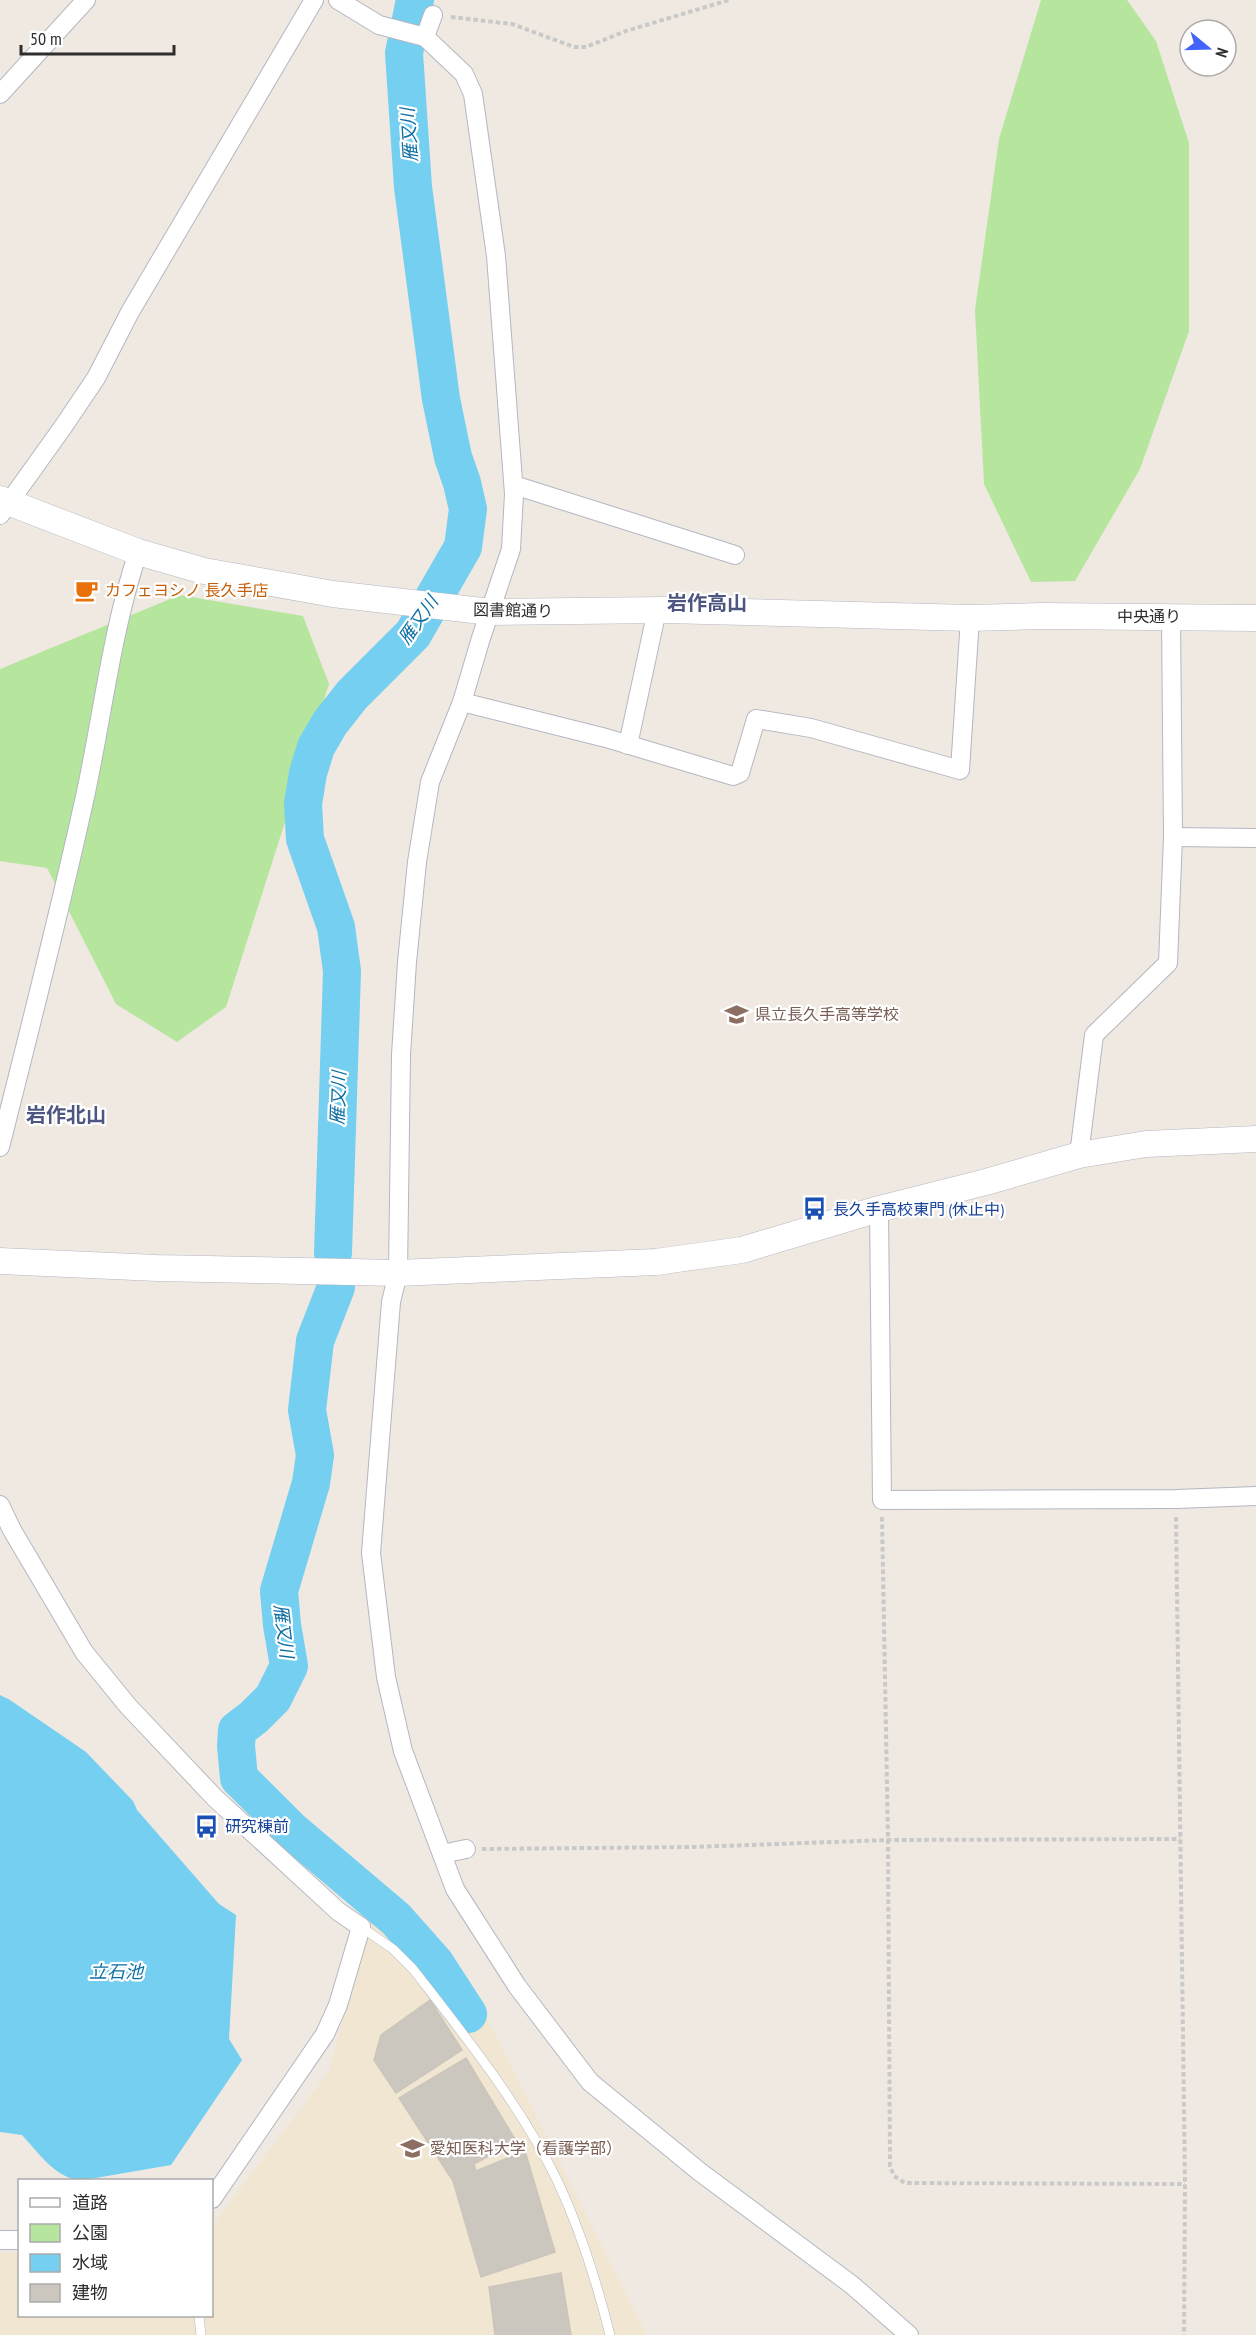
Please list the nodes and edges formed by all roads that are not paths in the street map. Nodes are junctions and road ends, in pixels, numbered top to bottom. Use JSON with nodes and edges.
{"nodes":[{"id":1,"x":86,"y":0,"type":"edge"},
{"id":2,"x":314,"y":0,"type":"edge"},
{"id":3,"x":338,"y":0,"type":"edge"},
{"id":4,"x":433,"y":15,"type":"road end"},
{"id":5,"x":423,"y":36,"type":"junction"},
{"id":6,"x":0,"y":94,"type":"edge"},
{"id":7,"x":514,"y":485,"type":"junction"},
{"id":8,"x":3,"y":506,"type":"edge"},
{"id":9,"x":138,"y":552,"type":"junction"},
{"id":10,"x":735,"y":555,"type":"dead end"},
{"id":11,"x":657,"y":610,"type":"junction"},
{"id":12,"x":491,"y":612,"type":"junction"},
{"id":13,"x":1041,"y":616,"type":"joint"},
{"id":14,"x":1171,"y":616,"type":"junction"},
{"id":15,"x":970,"y":618,"type":"junction"},
{"id":16,"x":1256,"y":618,"type":"edge"},
{"id":17,"x":462,"y":702,"type":"junction"},
{"id":18,"x":628,"y":745,"type":"junction"},
{"id":19,"x":1173,"y":837,"type":"junction"},
{"id":20,"x":1256,"y":838,"type":"edge"},
{"id":21,"x":1256,"y":1139,"type":"edge"},
{"id":22,"x":0,"y":1147,"type":"edge"},
{"id":23,"x":1078,"y":1155,"type":"junction"},
{"id":24,"x":879,"y":1209,"type":"junction"},
{"id":25,"x":0,"y":1261,"type":"edge"},
{"id":26,"x":398,"y":1273,"type":"junction"},
{"id":27,"x":1256,"y":1496,"type":"edge"},
{"id":28,"x":0,"y":1505,"type":"edge"},
{"id":29,"x":466,"y":1849,"type":"road end"},
{"id":30,"x":442,"y":1854,"type":"junction"},
{"id":31,"x":361,"y":1927,"type":"junction"},
{"id":32,"x":213,"y":2198,"type":"edge"},
{"id":33,"x":0,"y":2240,"type":"edge"},
{"id":34,"x":18,"y":2240,"type":"edge"},
{"id":35,"x":199,"y":2317,"type":"edge"},
{"id":36,"x":201,"y":2335,"type":"edge"},
{"id":37,"x":610,"y":2335,"type":"edge"},
{"id":38,"x":909,"y":2335,"type":"edge"}],
"edges":[{"from":1,"to":6,"type":"street"},
{"from":2,"to":8,"type":"street"},
{"from":3,"to":5,"type":"street"},
{"from":4,"to":5,"type":"street"},
{"from":5,"to":7,"type":"street"},
{"from":7,"to":10,"type":"street"},
{"from":7,"to":12,"type":"street"},
{"from":8,"to":9,"type":"street","name":"図書館通り"},
{"from":9,"to":12,"type":"street","name":"図書館通り"},
{"from":9,"to":22,"type":"street"},
{"from":11,"to":12,"type":"street","name":"図書館通り"},
{"from":11,"to":15,"type":"street","name":"図書館通り"},
{"from":11,"to":18,"type":"street"},
{"from":12,"to":17,"type":"street"},
{"from":13,"to":14,"type":"street","name":"中央通り"},
{"from":13,"to":15,"type":"street","name":"図書館通り"},
{"from":14,"to":16,"type":"street","name":"中央通り"},
{"from":14,"to":19,"type":"street"},
{"from":15,"to":18,"type":"street"},
{"from":17,"to":18,"type":"street"},
{"from":17,"to":26,"type":"street"},
{"from":19,"to":20,"type":"street"},
{"from":19,"to":23,"type":"street"},
{"from":21,"to":23,"type":"street"},
{"from":23,"to":24,"type":"street"},
{"from":24,"to":26,"type":"street"},
{"from":24,"to":27,"type":"street"},
{"from":25,"to":26,"type":"street"},
{"from":26,"to":30,"type":"street"},
{"from":28,"to":31,"type":"street"},
{"from":29,"to":30,"type":"street"},
{"from":30,"to":38,"type":"street"},
{"from":31,"to":32,"type":"street"},
{"from":31,"to":37,"type":"lane"},
{"from":33,"to":34,"type":"street"},
{"from":35,"to":36,"type":"lane"}]}
